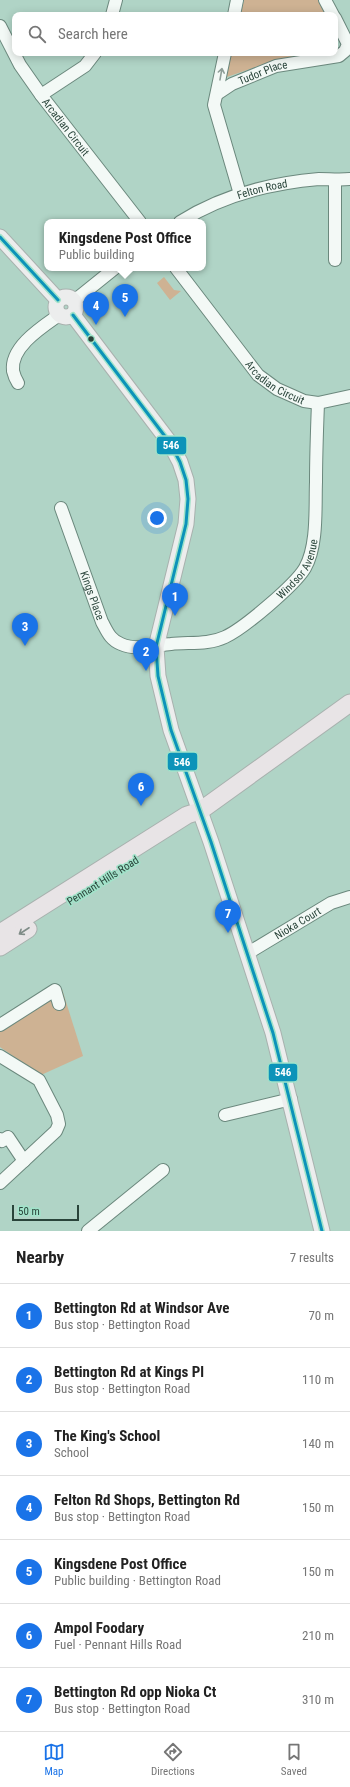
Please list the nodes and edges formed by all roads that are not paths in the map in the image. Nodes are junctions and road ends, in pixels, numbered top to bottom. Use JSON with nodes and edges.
{"nodes":[{"id":1,"x":116,"y":0,"type":"edge"},
{"id":2,"x":237,"y":0,"type":"edge"},
{"id":3,"x":325,"y":0,"type":"edge"},
{"id":4,"x":113,"y":12,"type":"edge"},
{"id":5,"x":235,"y":12,"type":"edge"},
{"id":6,"x":332,"y":12,"type":"edge"},
{"id":7,"x":338,"y":24,"type":"edge"},
{"id":8,"x":0,"y":26,"type":"edge"},
{"id":9,"x":12,"y":49,"type":"edge"},
{"id":10,"x":15,"y":56,"type":"edge"},
{"id":11,"x":93,"y":56,"type":"edge"},
{"id":12,"x":224,"y":56,"type":"edge"},
{"id":13,"x":41,"y":94,"type":"junction"},
{"id":14,"x":217,"y":94,"type":"junction"},
{"id":15,"x":350,"y":179,"type":"edge"},
{"id":16,"x":335,"y":180,"type":"junction"},
{"id":17,"x":240,"y":194,"type":"junction"},
{"id":18,"x":138,"y":219,"type":"edge"},
{"id":19,"x":186,"y":219,"type":"edge"},
{"id":20,"x":0,"y":237,"type":"edge"},
{"id":21,"x":335,"y":260,"type":"dead end"},
{"id":22,"x":111,"y":271,"type":"edge"},
{"id":23,"x":178,"y":271,"type":"edge"},
{"id":24,"x":66,"y":308,"type":"junction"},
{"id":25,"x":18,"y":383,"type":"dead end"},
{"id":26,"x":350,"y":396,"type":"edge"},
{"id":27,"x":318,"y":403,"type":"junction"},
{"id":28,"x":61,"y":508,"type":"dead end"},
{"id":29,"x":156,"y":647,"type":"junction"},
{"id":30,"x":350,"y":703,"type":"edge"},
{"id":31,"x":200,"y":811,"type":"junction"},
{"id":32,"x":350,"y":898,"type":"edge"},
{"id":33,"x":0,"y":933,"type":"edge"},
{"id":34,"x":0,"y":947,"type":"edge"},
{"id":35,"x":248,"y":953,"type":"junction"},
{"id":36,"x":60,"y":1004,"type":"dead end"},
{"id":37,"x":0,"y":1025,"type":"edge"},
{"id":38,"x":0,"y":1056,"type":"edge"},
{"id":39,"x":291,"y":1099,"type":"junction"},
{"id":40,"x":226,"y":1115,"type":"dead end"},
{"id":41,"x":0,"y":1139,"type":"edge"},
{"id":42,"x":24,"y":1161,"type":"junction"},
{"id":43,"x":163,"y":1170,"type":"dead end"},
{"id":44,"x":0,"y":1183,"type":"edge"},
{"id":45,"x":88,"y":1231,"type":"edge"},
{"id":46,"x":322,"y":1231,"type":"edge"}],
"edges":[{"from":1,"to":4,"type":"street"},
{"from":2,"to":5,"type":"street"},
{"from":3,"to":6,"type":"street"},
{"from":7,"to":14,"type":"street","name":"Tudor Place"},
{"from":8,"to":9,"type":"street","name":"Arcadian Circuit"},
{"from":10,"to":13,"type":"street","name":"Arcadian Circuit"},
{"from":11,"to":13,"type":"street"},
{"from":14,"to":12,"type":"street","name":"Tudor Place","one_way":true},
{"from":13,"to":18,"type":"street","name":"Arcadian Circuit"},
{"from":14,"to":17,"type":"street","name":"Tudor Place"},
{"from":15,"to":16,"type":"street","name":"Felton Road"},
{"from":16,"to":17,"type":"street","name":"Felton Road"},
{"from":16,"to":21,"type":"street"},
{"from":17,"to":19,"type":"street","name":"Felton Road"},
{"from":20,"to":24,"type":"main road"},
{"from":22,"to":24,"type":"street"},
{"from":23,"to":27,"type":"street","name":"Arcadian Circuit"},
{"from":24,"to":25,"type":"street"},
{"from":24,"to":29,"type":"main road"},
{"from":26,"to":27,"type":"street","name":"Arcadian Circuit"},
{"from":27,"to":29,"type":"street","name":"Windsor Avenue"},
{"from":28,"to":29,"type":"street","name":"Kings Place"},
{"from":29,"to":31,"type":"main road"},
{"from":30,"to":31,"type":"highway","name":"Pennant Hills Road"},
{"from":31,"to":33,"type":"highway","name":"Pennant Hills Road"},
{"from":31,"to":34,"type":"highway","name":"Pennant Hills Road","one_way":true},
{"from":31,"to":35,"type":"main road"},
{"from":32,"to":35,"type":"street","name":"Nioka Court"},
{"from":35,"to":39,"type":"main road"},
{"from":36,"to":37,"type":"street"},
{"from":38,"to":42,"type":"street"},
{"from":39,"to":40,"type":"street"},
{"from":39,"to":46,"type":"main road"},
{"from":41,"to":42,"type":"street"},
{"from":42,"to":44,"type":"street"},
{"from":43,"to":45,"type":"street"}]}
